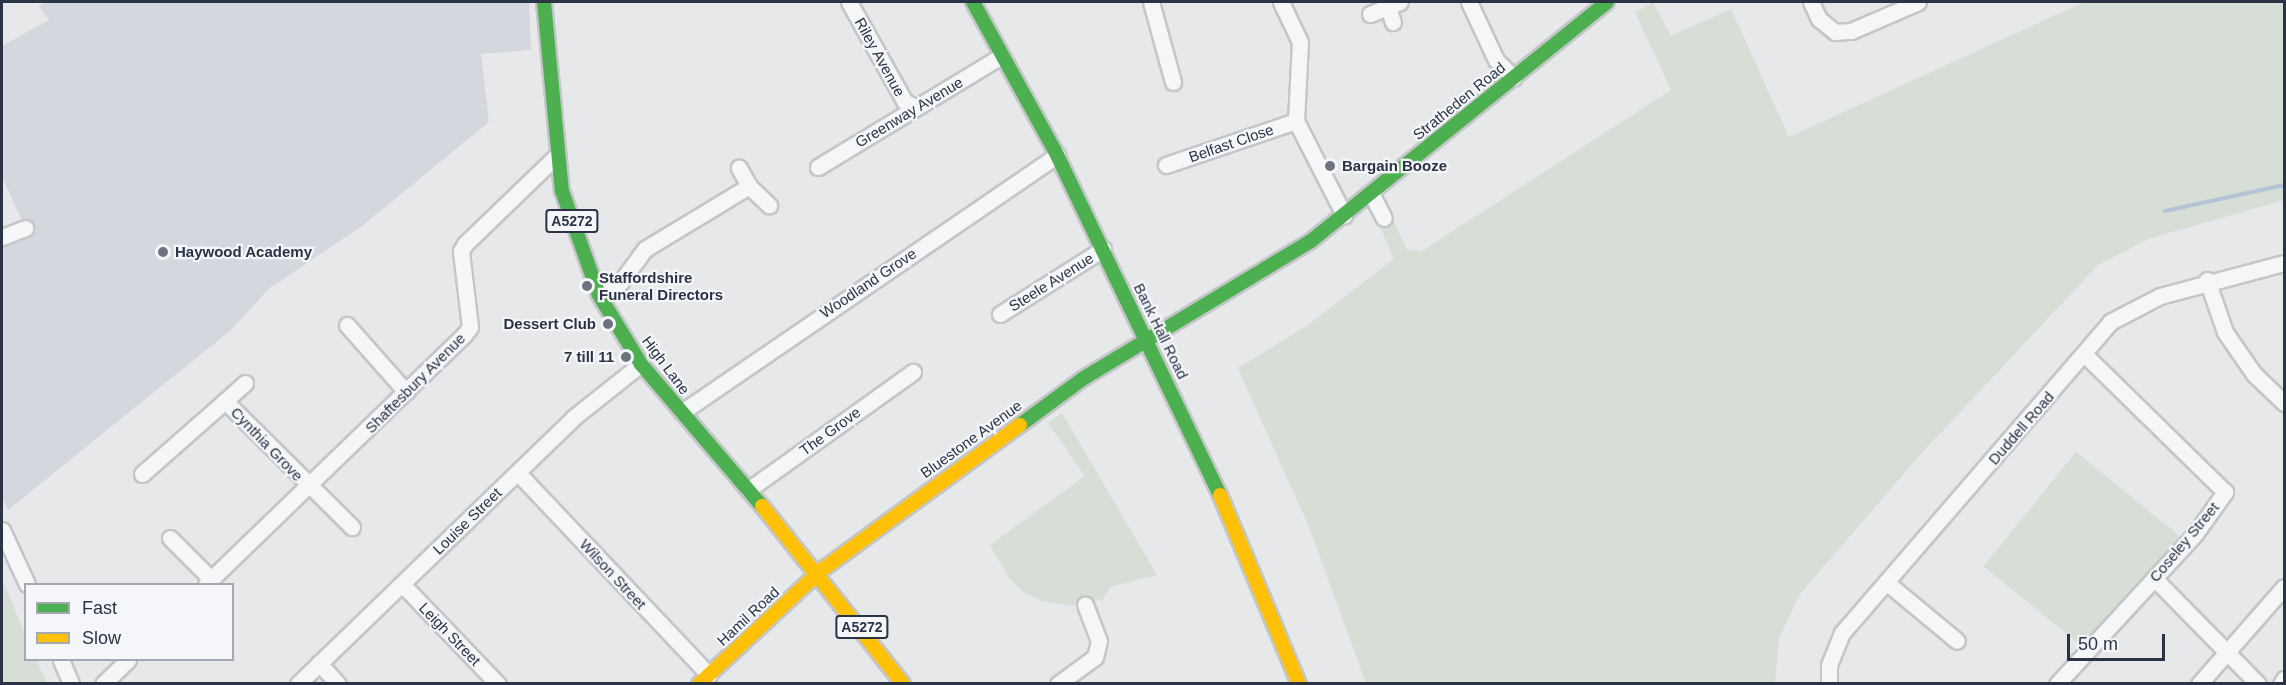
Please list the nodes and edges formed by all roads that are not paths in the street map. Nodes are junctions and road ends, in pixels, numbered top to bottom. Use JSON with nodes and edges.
{"nodes":[{"id":1,"x":544,"y":2,"type":"edge"},
{"id":2,"x":849,"y":2,"type":"edge"},
{"id":3,"x":973,"y":2,"type":"edge"},
{"id":4,"x":1151,"y":2,"type":"edge"},
{"id":5,"x":1281,"y":2,"type":"edge"},
{"id":6,"x":1469,"y":2,"type":"edge"},
{"id":7,"x":1604,"y":2,"type":"edge"},
{"id":8,"x":1811,"y":2,"type":"edge"},
{"id":9,"x":1918,"y":2,"type":"edge"},
{"id":10,"x":1394,"y":4,"type":"edge"},
{"id":11,"x":1370,"y":15,"type":"dead end"},
{"id":12,"x":1393,"y":22,"type":"dead end"},
{"id":13,"x":1001,"y":56,"type":"junction"},
{"id":14,"x":1514,"y":78,"type":"junction"},
{"id":15,"x":1173,"y":82,"type":"dead end"},
{"id":16,"x":915,"y":107,"type":"junction"},
{"id":17,"x":1296,"y":121,"type":"junction"},
{"id":18,"x":556,"y":156,"type":"junction"},
{"id":19,"x":1057,"y":156,"type":"junction"},
{"id":20,"x":1166,"y":165,"type":"dead end"},
{"id":21,"x":818,"y":167,"type":"dead end"},
{"id":22,"x":739,"y":168,"type":"dead end"},
{"id":23,"x":749,"y":186,"type":"junction"},
{"id":24,"x":1371,"y":193,"type":"junction"},
{"id":25,"x":769,"y":205,"type":"dead end"},
{"id":26,"x":1344,"y":215,"type":"junction"},
{"id":27,"x":1384,"y":218,"type":"dead end"},
{"id":28,"x":25,"y":228,"type":"dead end"},
{"id":29,"x":3,"y":234,"type":"edge"},
{"id":30,"x":1103,"y":249,"type":"junction"},
{"id":31,"x":2284,"y":263,"type":"edge"},
{"id":32,"x":2207,"y":280,"type":"junction"},
{"id":33,"x":599,"y":295,"type":"junction"},
{"id":34,"x":1000,"y":314,"type":"dead end"},
{"id":35,"x":346,"y":325,"type":"dead end"},
{"id":36,"x":1147,"y":340,"type":"junction"},
{"id":37,"x":2085,"y":355,"type":"junction"},
{"id":38,"x":641,"y":364,"type":"junction"},
{"id":39,"x":912,"y":372,"type":"dead end"},
{"id":40,"x":245,"y":383,"type":"dead end"},
{"id":41,"x":406,"y":392,"type":"junction"},
{"id":42,"x":225,"y":401,"type":"junction"},
{"id":43,"x":2284,"y":403,"type":"edge"},
{"id":44,"x":682,"y":412,"type":"junction"},
{"id":45,"x":518,"y":473,"type":"junction"},
{"id":46,"x":139,"y":476,"type":"dead end"},
{"id":47,"x":309,"y":488,"type":"junction"},
{"id":48,"x":748,"y":490,"type":"junction"},
{"id":49,"x":352,"y":527,"type":"dead end"},
{"id":50,"x":2,"y":530,"type":"edge"},
{"id":51,"x":170,"y":537,"type":"dead end"},
{"id":52,"x":819,"y":572,"type":"junction"},
{"id":53,"x":2154,"y":578,"type":"junction"},
{"id":54,"x":209,"y":582,"type":"edge"},
{"id":55,"x":1886,"y":582,"type":"junction"},
{"id":56,"x":26,"y":583,"type":"edge"},
{"id":57,"x":402,"y":584,"type":"junction"},
{"id":58,"x":2284,"y":586,"type":"edge"},
{"id":59,"x":1085,"y":605,"type":"dead end"},
{"id":60,"x":1957,"y":640,"type":"dead end"},
{"id":61,"x":2227,"y":651,"type":"junction"},
{"id":62,"x":61,"y":661,"type":"edge"},
{"id":63,"x":127,"y":661,"type":"edge"},
{"id":64,"x":319,"y":663,"type":"junction"},
{"id":65,"x":704,"y":679,"type":"edge"},
{"id":66,"x":2284,"y":679,"type":"edge"},
{"id":67,"x":71,"y":684,"type":"edge"},
{"id":68,"x":103,"y":684,"type":"edge"},
{"id":69,"x":298,"y":684,"type":"edge"},
{"id":70,"x":338,"y":684,"type":"edge"},
{"id":71,"x":498,"y":684,"type":"edge"},
{"id":72,"x":903,"y":684,"type":"edge"},
{"id":73,"x":1058,"y":684,"type":"edge"},
{"id":74,"x":1299,"y":684,"type":"edge"},
{"id":75,"x":1829,"y":684,"type":"edge"},
{"id":76,"x":2057,"y":684,"type":"edge"},
{"id":77,"x":2199,"y":684,"type":"edge"},
{"id":78,"x":2258,"y":684,"type":"edge"},
{"id":79,"x":2281,"y":684,"type":"edge"}],
"edges":[{"from":1,"to":18,"type":"street","name":"High Lane","number":"A5272"},
{"from":2,"to":16,"type":"street","name":"Riley Avenue"},
{"from":3,"to":13,"type":"street","name":"Bank Hall Road"},
{"from":4,"to":15,"type":"street"},
{"from":5,"to":17,"type":"street"},
{"from":6,"to":14,"type":"street"},
{"from":7,"to":14,"type":"street","name":"Stratheden Road"},
{"from":8,"to":9,"type":"street"},
{"from":10,"to":11,"type":"street"},
{"from":10,"to":12,"type":"street"},
{"from":13,"to":16,"type":"street","name":"Greenway Avenue"},
{"from":13,"to":19,"type":"street","name":"Bank Hall Road"},
{"from":14,"to":24,"type":"street","name":"Stratheden Road"},
{"from":16,"to":21,"type":"street","name":"Greenway Avenue"},
{"from":17,"to":20,"type":"street","name":"Belfast Close"},
{"from":17,"to":26,"type":"street"},
{"from":18,"to":33,"type":"street","name":"High Lane","number":"A5272"},
{"from":18,"to":41,"type":"street","name":"Shaftesbury Avenue"},
{"from":19,"to":30,"type":"street","name":"Bank Hall Road"},
{"from":19,"to":44,"type":"street","name":"Woodland Grove"},
{"from":22,"to":23,"type":"street"},
{"from":23,"to":25,"type":"street"},
{"from":23,"to":33,"type":"street"},
{"from":24,"to":26,"type":"street","name":"Stratheden Road"},
{"from":24,"to":27,"type":"street"},
{"from":26,"to":36,"type":"street","name":"Stratheden Road"},
{"from":28,"to":29,"type":"street"},
{"from":30,"to":34,"type":"street","name":"Steele Avenue"},
{"from":30,"to":36,"type":"street","name":"Bank Hall Road"},
{"from":31,"to":32,"type":"street","name":"Duddell Road"},
{"from":32,"to":37,"type":"street","name":"Duddell Road"},
{"from":32,"to":43,"type":"street"},
{"from":33,"to":38,"type":"street","name":"High Lane","number":"A5272"},
{"from":35,"to":41,"type":"street"},
{"from":36,"to":52,"type":"street","name":"Bluestone Avenue"},
{"from":36,"to":74,"type":"street","name":"Bank Hall Road"},
{"from":37,"to":53,"type":"street","name":"Coseley Street"},
{"from":37,"to":55,"type":"street","name":"Duddell Road"},
{"from":38,"to":44,"type":"street","name":"High Lane","number":"A5272"},
{"from":38,"to":45,"type":"street","name":"Louise Street"},
{"from":39,"to":48,"type":"street","name":"The Grove"},
{"from":40,"to":42,"type":"street","name":"Cynthia Grove"},
{"from":41,"to":47,"type":"street","name":"Shaftesbury Avenue"},
{"from":42,"to":46,"type":"street","name":"Cynthia Grove"},
{"from":42,"to":47,"type":"street","name":"Cynthia Grove"},
{"from":44,"to":48,"type":"street","name":"High Lane","number":"A5272"},
{"from":45,"to":57,"type":"street","name":"Louise Street"},
{"from":45,"to":65,"type":"street","name":"Wilson Street"},
{"from":47,"to":49,"type":"street"},
{"from":47,"to":54,"type":"street","name":"Shaftesbury Avenue"},
{"from":48,"to":52,"type":"street","name":"High Lane","number":"A5272"},
{"from":50,"to":56,"type":"street"},
{"from":51,"to":54,"type":"street"},
{"from":52,"to":65,"type":"street","name":"Hamil Road"},
{"from":52,"to":72,"type":"street","name":"High Lane","number":"A5272"},
{"from":53,"to":61,"type":"street"},
{"from":53,"to":76,"type":"street","name":"Coseley Street"},
{"from":55,"to":60,"type":"street"},
{"from":55,"to":75,"type":"street","name":"Duddell Road"},
{"from":57,"to":64,"type":"street","name":"Louise Street"},
{"from":57,"to":71,"type":"street","name":"Leigh Street"},
{"from":58,"to":61,"type":"street"},
{"from":59,"to":73,"type":"street"},
{"from":61,"to":77,"type":"street"},
{"from":61,"to":78,"type":"street"},
{"from":62,"to":67,"type":"street"},
{"from":63,"to":68,"type":"street"},
{"from":64,"to":69,"type":"street","name":"Louise Street"},
{"from":64,"to":70,"type":"street"},
{"from":66,"to":79,"type":"street"}]}
